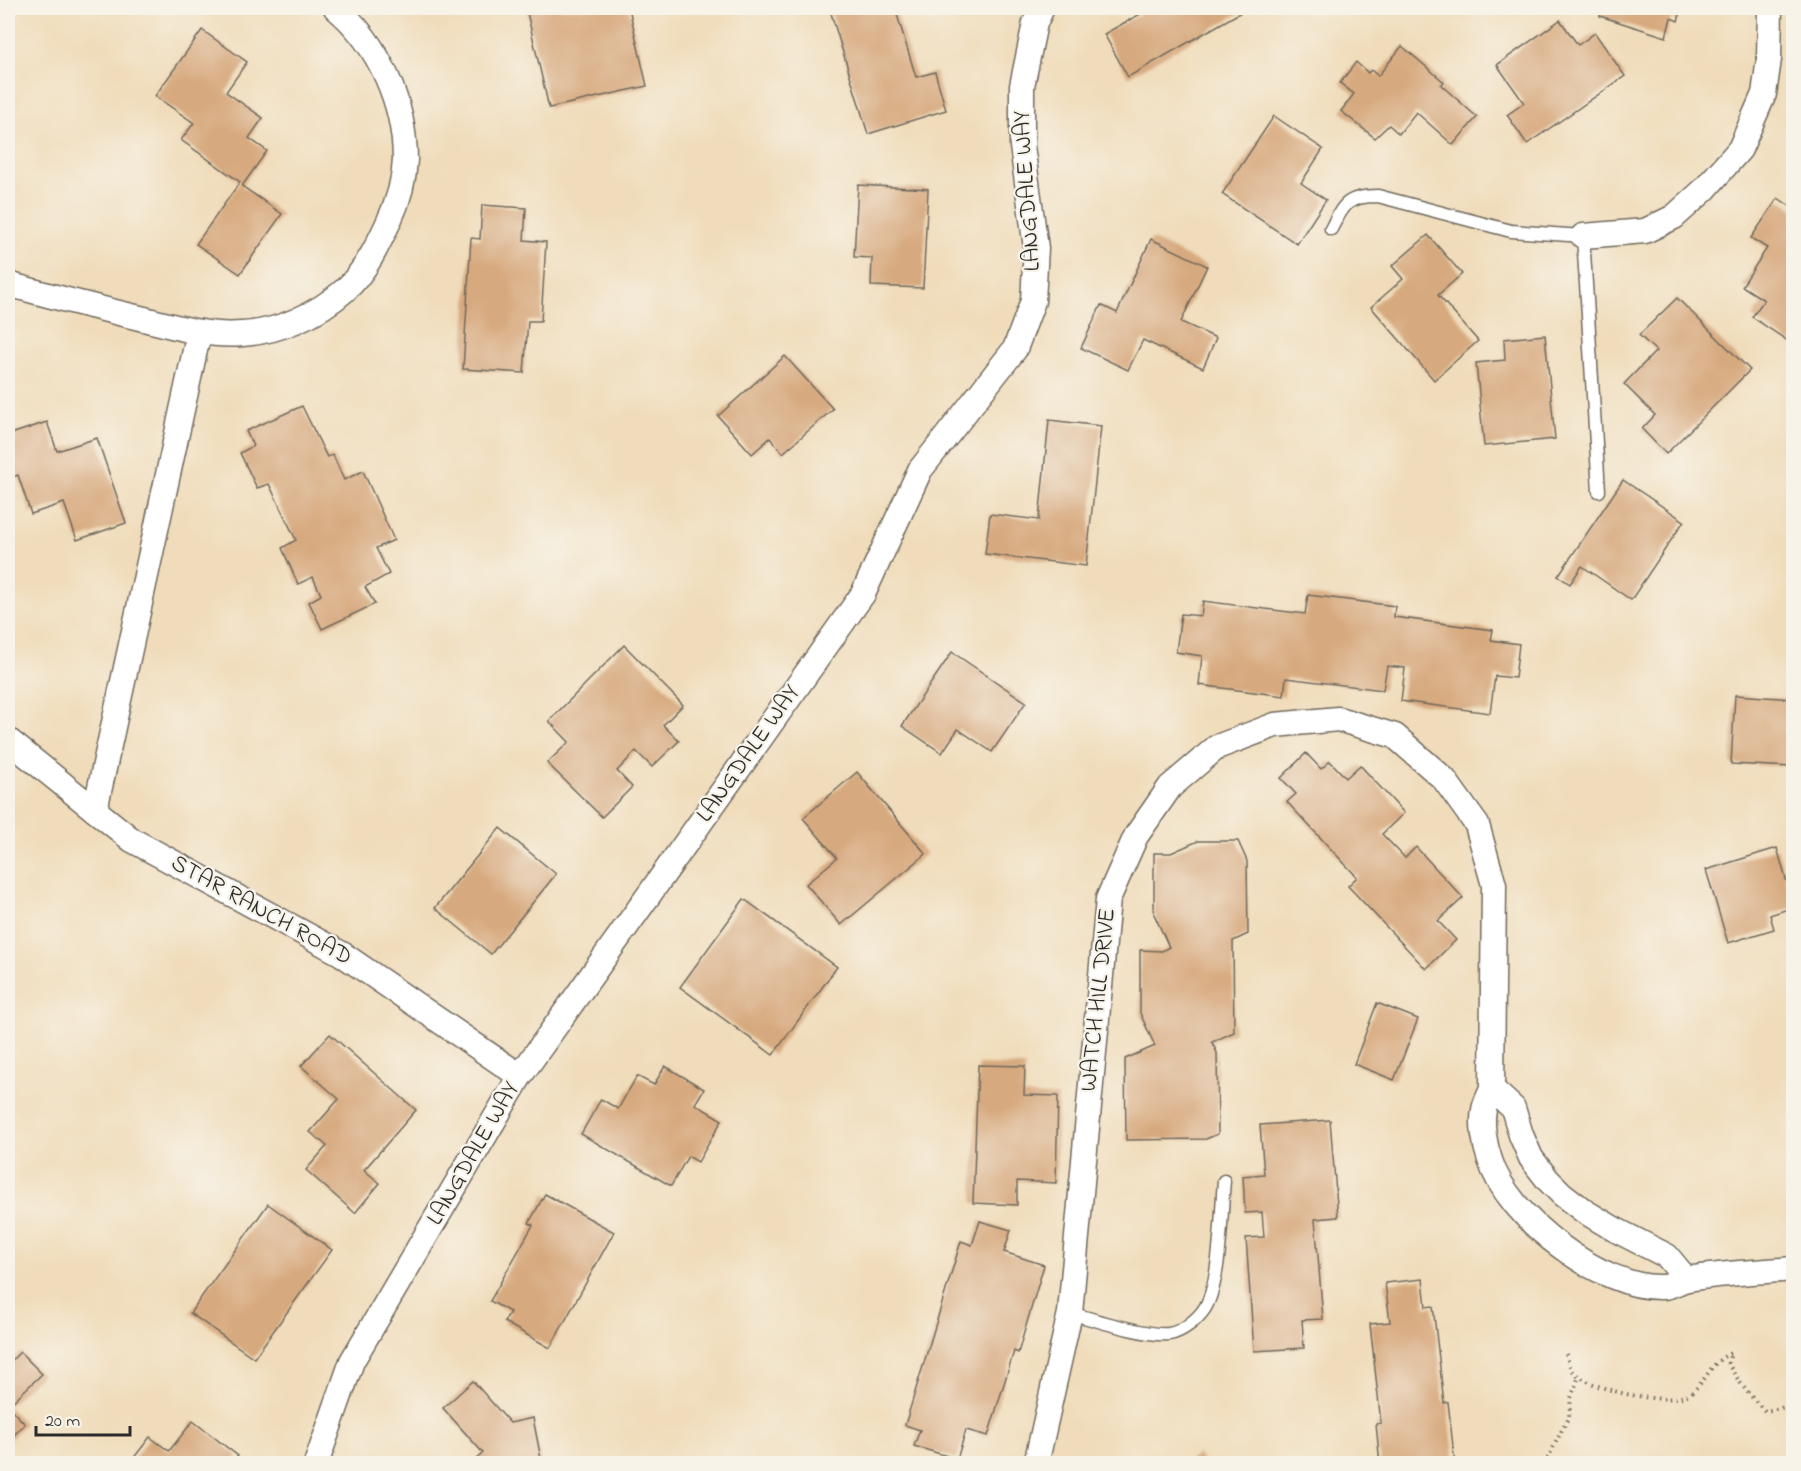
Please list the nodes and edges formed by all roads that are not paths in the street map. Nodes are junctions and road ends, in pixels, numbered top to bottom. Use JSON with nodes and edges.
{"nodes":[{"id":1,"x":336,"y":8,"type":"edge"},
{"id":2,"x":1042,"y":8,"type":"edge"},
{"id":3,"x":1770,"y":8,"type":"edge"},
{"id":4,"x":1331,"y":229,"type":"dead end"},
{"id":5,"x":1583,"y":236,"type":"junction"},
{"id":6,"x":8,"y":284,"type":"edge"},
{"id":7,"x":199,"y":332,"type":"junction"},
{"id":8,"x":1599,"y":491,"type":"dead end"},
{"id":9,"x":8,"y":740,"type":"edge"},
{"id":10,"x":95,"y":810,"type":"junction"},
{"id":11,"x":520,"y":1076,"type":"junction"},
{"id":12,"x":1492,"y":1089,"type":"junction"},
{"id":13,"x":1224,"y":1181,"type":"dead end"},
{"id":14,"x":1794,"y":1269,"type":"edge"},
{"id":15,"x":1686,"y":1279,"type":"junction"},
{"id":16,"x":1070,"y":1313,"type":"junction"},
{"id":17,"x":316,"y":1464,"type":"edge"},
{"id":18,"x":1036,"y":1464,"type":"edge"}],
"edges":[{"from":1,"to":7,"type":"street"},
{"from":2,"to":11,"type":"street","name":"LANGDALE WAY"},
{"from":3,"to":5,"type":"street"},
{"from":4,"to":5,"type":"lane"},
{"from":5,"to":8,"type":"lane"},
{"from":6,"to":7,"type":"street"},
{"from":7,"to":10,"type":"street"},
{"from":9,"to":10,"type":"street","name":"STAR RANCH ROAD"},
{"from":10,"to":11,"type":"street","name":"STAR RANCH ROAD"},
{"from":11,"to":17,"type":"street","name":"LANGDALE WAY"},
{"from":12,"to":15,"type":"street"},
{"from":12,"to":15,"type":"street","name":"WATCH HILL DRIVE"},
{"from":12,"to":16,"type":"street","name":"WATCH HILL DRIVE"},
{"from":13,"to":16,"type":"lane"},
{"from":14,"to":15,"type":"street","name":"WATCH HILL DRIVE"},
{"from":16,"to":18,"type":"street","name":"WATCH HILL DRIVE"}]}
